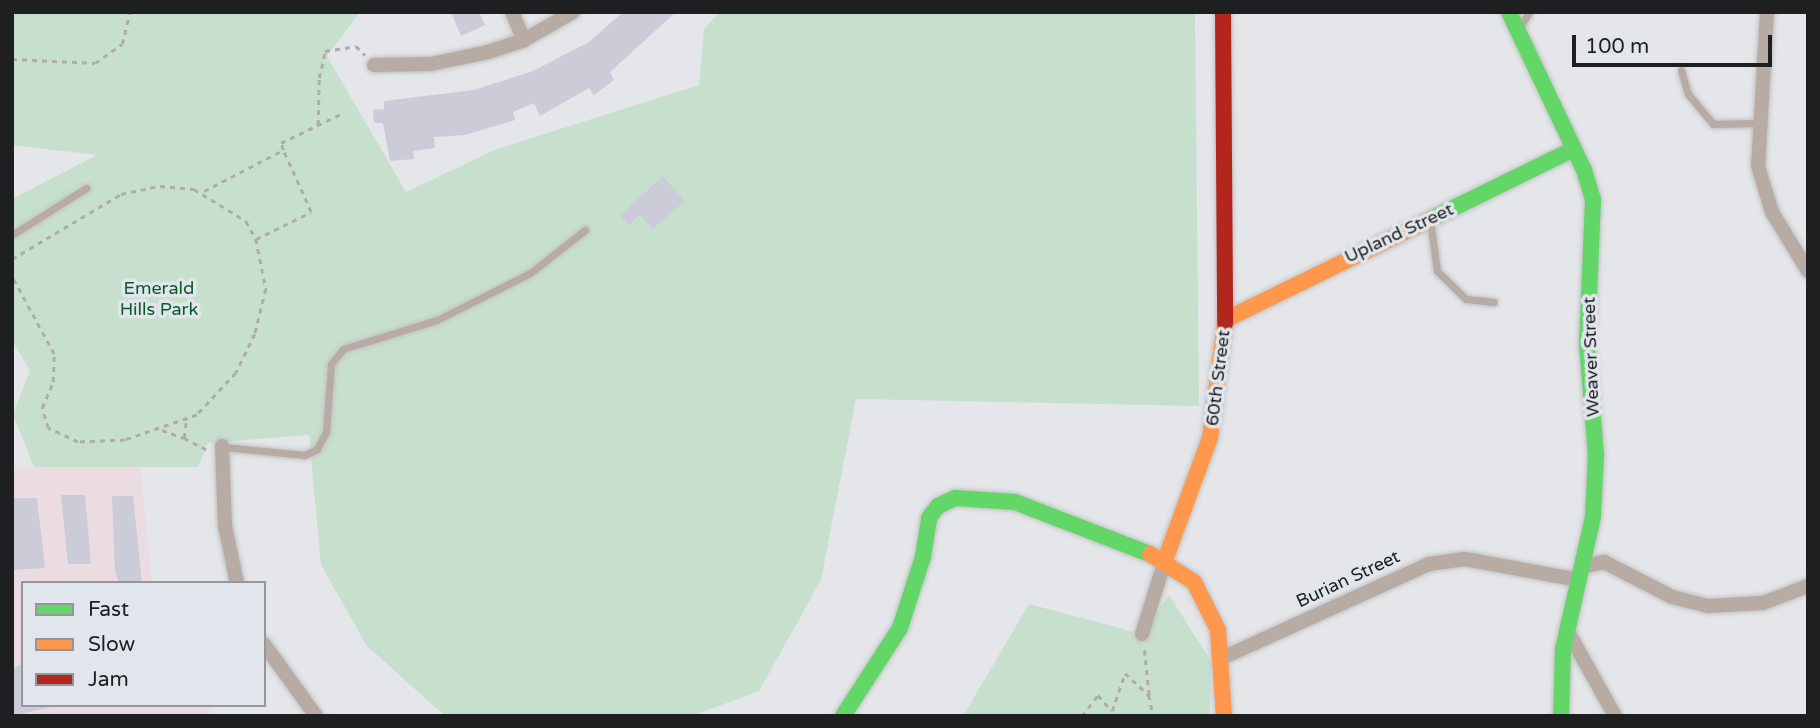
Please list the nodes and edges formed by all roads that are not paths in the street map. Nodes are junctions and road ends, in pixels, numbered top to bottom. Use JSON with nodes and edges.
{"nodes":[{"id":1,"x":512,"y":12,"type":"edge"},
{"id":2,"x":573,"y":12,"type":"edge"},
{"id":3,"x":1223,"y":12,"type":"edge"},
{"id":4,"x":1508,"y":12,"type":"edge"},
{"id":5,"x":1529,"y":12,"type":"edge"},
{"id":6,"x":1767,"y":12,"type":"edge"},
{"id":7,"x":1517,"y":30,"type":"junction"},
{"id":8,"x":524,"y":40,"type":"junction"},
{"id":9,"x":374,"y":65,"type":"road end"},
{"id":10,"x":1681,"y":70,"type":"dead end"},
{"id":11,"x":1757,"y":123,"type":"junction"},
{"id":12,"x":1574,"y":149,"type":"junction"},
{"id":13,"x":86,"y":188,"type":"dead end"},
{"id":14,"x":1430,"y":220,"type":"junction"},
{"id":15,"x":585,"y":230,"type":"dead end"},
{"id":16,"x":12,"y":235,"type":"edge"},
{"id":17,"x":1808,"y":271,"type":"edge"},
{"id":18,"x":1493,"y":302,"type":"dead end"},
{"id":19,"x":1225,"y":320,"type":"junction"},
{"id":20,"x":222,"y":446,"type":"joint"},
{"id":21,"x":1165,"y":560,"type":"junction"},
{"id":22,"x":1580,"y":574,"type":"junction"},
{"id":23,"x":237,"y":581,"type":"edge"},
{"id":24,"x":1808,"y":586,"type":"edge"},
{"id":25,"x":1567,"y":630,"type":"junction"},
{"id":26,"x":1142,"y":634,"type":"road end"},
{"id":27,"x":266,"y":647,"type":"edge"},
{"id":28,"x":1222,"y":658,"type":"junction"},
{"id":29,"x":316,"y":716,"type":"edge"},
{"id":30,"x":842,"y":716,"type":"edge"},
{"id":31,"x":1224,"y":716,"type":"edge"},
{"id":32,"x":1561,"y":716,"type":"edge"},
{"id":33,"x":1615,"y":716,"type":"edge"}],
"edges":[{"from":1,"to":8,"type":"street"},
{"from":2,"to":8,"type":"street"},
{"from":3,"to":19,"type":"street","name":"60th Street"},
{"from":4,"to":7,"type":"street","name":"Weaver Street"},
{"from":5,"to":7,"type":"lane"},
{"from":6,"to":11,"type":"street"},
{"from":7,"to":12,"type":"street","name":"Weaver Street"},
{"from":8,"to":9,"type":"street"},
{"from":10,"to":11,"type":"lane"},
{"from":11,"to":17,"type":"street"},
{"from":12,"to":14,"type":"street","name":"Upland Street"},
{"from":12,"to":22,"type":"street","name":"Weaver Street"},
{"from":13,"to":16,"type":"lane"},
{"from":14,"to":18,"type":"lane"},
{"from":14,"to":19,"type":"street","name":"Upland Street"},
{"from":15,"to":20,"type":"lane"},
{"from":19,"to":21,"type":"street","name":"60th Street"},
{"from":20,"to":23,"type":"street"},
{"from":21,"to":26,"type":"street"},
{"from":21,"to":28,"type":"street"},
{"from":21,"to":30,"type":"street"},
{"from":22,"to":24,"type":"street","name":"Burian Street"},
{"from":22,"to":25,"type":"street","name":"Weaver Street"},
{"from":22,"to":28,"type":"street","name":"Burian Street"},
{"from":25,"to":32,"type":"street","name":"Weaver Street"},
{"from":25,"to":33,"type":"street"},
{"from":27,"to":29,"type":"street"},
{"from":28,"to":31,"type":"street"}]}
